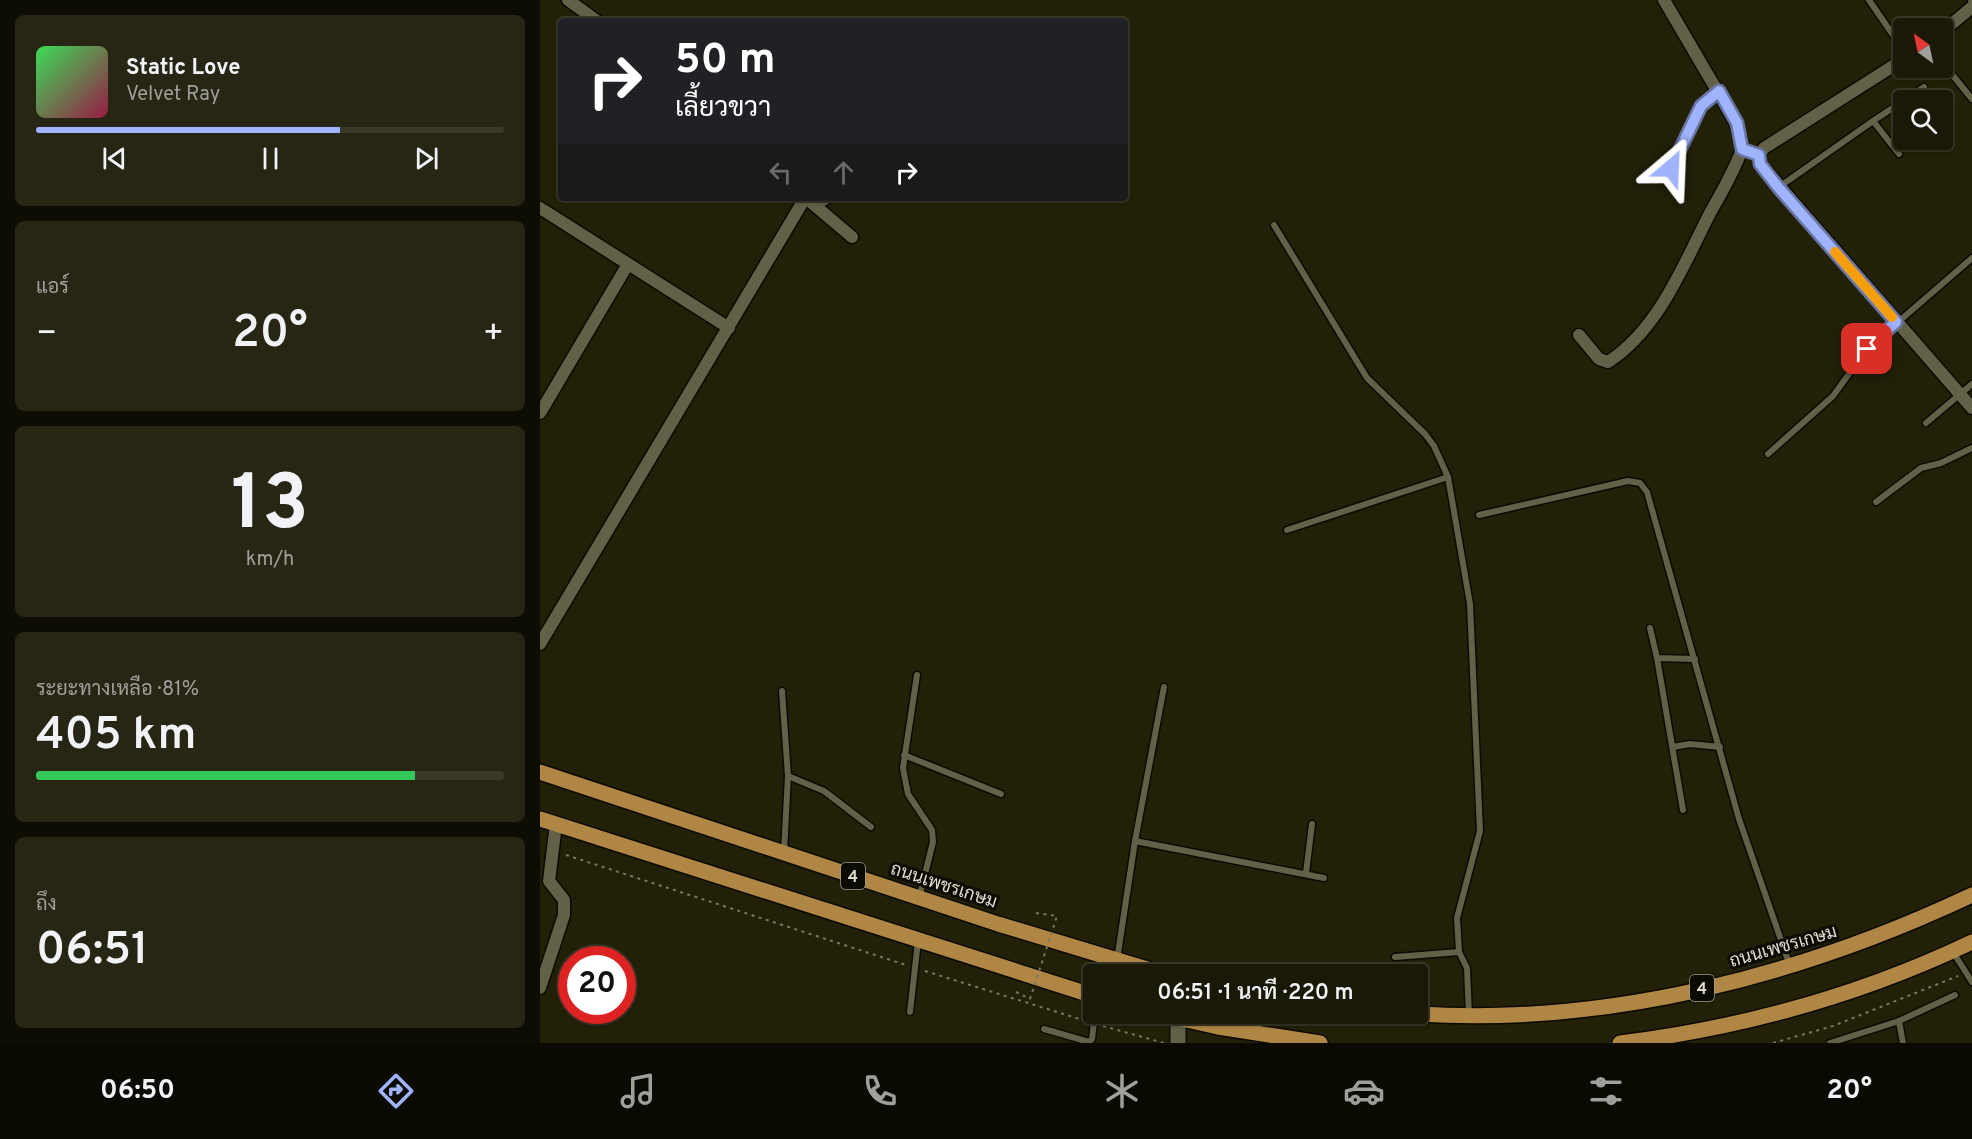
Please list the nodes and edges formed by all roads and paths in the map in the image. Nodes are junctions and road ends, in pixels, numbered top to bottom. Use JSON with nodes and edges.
{"nodes":[{"id":1,"x":567,"y":0,"type":"edge"},
{"id":2,"x":1664,"y":0,"type":"edge"},
{"id":3,"x":1869,"y":0,"type":"edge"},
{"id":4,"x":1972,"y":7,"type":"edge"},
{"id":5,"x":593,"y":18,"type":"edge"},
{"id":6,"x":1953,"y":23,"type":"edge"},
{"id":7,"x":1893,"y":35,"type":"edge"},
{"id":8,"x":1893,"y":66,"type":"edge"},
{"id":9,"x":1953,"y":76,"type":"edge"},
{"id":10,"x":1924,"y":87,"type":"dead end"},
{"id":11,"x":1719,"y":91,"type":"junction"},
{"id":12,"x":1972,"y":99,"type":"edge"},
{"id":13,"x":1873,"y":121,"type":"junction"},
{"id":14,"x":1742,"y":149,"type":"junction"},
{"id":15,"x":1899,"y":154,"type":"dead end"},
{"id":16,"x":1759,"y":155,"type":"junction"},
{"id":17,"x":1671,"y":168,"type":"dead end"},
{"id":18,"x":1778,"y":187,"type":"junction"},
{"id":19,"x":807,"y":201,"type":"edge"},
{"id":20,"x":809,"y":201,"type":"edge"},
{"id":21,"x":540,"y":208,"type":"edge"},
{"id":22,"x":1274,"y":225,"type":"dead end"},
{"id":23,"x":852,"y":237,"type":"dead end"},
{"id":24,"x":1972,"y":258,"type":"edge"},
{"id":25,"x":628,"y":264,"type":"junction"},
{"id":26,"x":1896,"y":322,"type":"junction"},
{"id":27,"x":729,"y":328,"type":"junction"},
{"id":28,"x":1579,"y":335,"type":"dead end"},
{"id":29,"x":1972,"y":384,"type":"edge"},
{"id":30,"x":1960,"y":394,"type":"junction"},
{"id":31,"x":1972,"y":408,"type":"edge"},
{"id":32,"x":540,"y":412,"type":"edge"},
{"id":33,"x":1926,"y":423,"type":"dead end"},
{"id":34,"x":1972,"y":448,"type":"edge"},
{"id":35,"x":1768,"y":454,"type":"dead end"},
{"id":36,"x":1448,"y":477,"type":"junction"},
{"id":37,"x":1876,"y":502,"type":"dead end"},
{"id":38,"x":1479,"y":515,"type":"dead end"},
{"id":39,"x":1287,"y":530,"type":"dead end"},
{"id":40,"x":1650,"y":628,"type":"dead end"},
{"id":41,"x":540,"y":644,"type":"edge"},
{"id":42,"x":1657,"y":658,"type":"junction"},
{"id":43,"x":1695,"y":659,"type":"junction"},
{"id":44,"x":917,"y":675,"type":"dead end"},
{"id":45,"x":1164,"y":687,"type":"dead end"},
{"id":46,"x":782,"y":691,"type":"dead end"},
{"id":47,"x":1672,"y":747,"type":"junction"},
{"id":48,"x":1720,"y":747,"type":"junction"},
{"id":49,"x":904,"y":755,"type":"junction"},
{"id":50,"x":540,"y":772,"type":"edge"},
{"id":51,"x":788,"y":776,"type":"junction"},
{"id":52,"x":1001,"y":794,"type":"dead end"},
{"id":53,"x":1683,"y":810,"type":"dead end"},
{"id":54,"x":540,"y":819,"type":"edge"},
{"id":55,"x":556,"y":824,"type":"junction"},
{"id":56,"x":1312,"y":824,"type":"dead end"},
{"id":57,"x":871,"y":827,"type":"dead end"},
{"id":58,"x":1135,"y":841,"type":"junction"},
{"id":59,"x":552,"y":850,"type":"junction"},
{"id":60,"x":784,"y":852,"type":"junction"},
{"id":61,"x":1306,"y":873,"type":"junction"},
{"id":62,"x":1324,"y":878,"type":"dead end"},
{"id":63,"x":545,"y":879,"type":"edge"},
{"id":64,"x":1972,"y":895,"type":"edge"},
{"id":65,"x":919,"y":898,"type":"junction"},
{"id":66,"x":1036,"y":913,"type":"dead end"},
{"id":67,"x":918,"y":941,"type":"junction"},
{"id":68,"x":1972,"y":942,"type":"edge"},
{"id":69,"x":1953,"y":951,"type":"junction"},
{"id":70,"x":1458,"y":952,"type":"junction"},
{"id":71,"x":1395,"y":957,"type":"dead end"},
{"id":72,"x":1117,"y":961,"type":"junction"},
{"id":73,"x":1128,"y":964,"type":"edge"},
{"id":74,"x":1790,"y":967,"type":"junction"},
{"id":75,"x":915,"y":968,"type":"junction"},
{"id":76,"x":1966,"y":972,"type":"junction"},
{"id":77,"x":1972,"y":982,"type":"edge"},
{"id":78,"x":540,"y":988,"type":"edge"},
{"id":79,"x":1016,"y":992,"type":"dead end"},
{"id":80,"x":1083,"y":993,"type":"edge"},
{"id":81,"x":1955,"y":995,"type":"dead end"},
{"id":82,"x":910,"y":1012,"type":"dead end"},
{"id":83,"x":1428,"y":1014,"type":"edge"},
{"id":84,"x":1469,"y":1016,"type":"junction"},
{"id":85,"x":1083,"y":1020,"type":"edge"},
{"id":86,"x":1899,"y":1021,"type":"junction"},
{"id":87,"x":1094,"y":1024,"type":"edge"},
{"id":88,"x":1098,"y":1024,"type":"edge"},
{"id":89,"x":1178,"y":1024,"type":"edge"},
{"id":90,"x":1212,"y":1024,"type":"edge"},
{"id":91,"x":1044,"y":1029,"type":"dead end"},
{"id":92,"x":1164,"y":1043,"type":"edge"},
{"id":93,"x":1178,"y":1043,"type":"edge"},
{"id":94,"x":1320,"y":1043,"type":"edge"},
{"id":95,"x":1620,"y":1043,"type":"edge"},
{"id":96,"x":1773,"y":1043,"type":"edge"},
{"id":97,"x":1830,"y":1043,"type":"edge"},
{"id":98,"x":1903,"y":1043,"type":"edge"}],
"edges":[{"from":1,"to":5,"type":"street"},
{"from":2,"to":11,"type":"street"},
{"from":3,"to":7,"type":"lane"},
{"from":4,"to":6,"type":"street"},
{"from":8,"to":16,"type":"street"},
{"from":9,"to":12,"type":"lane"},
{"from":10,"to":13,"type":"lane"},
{"from":11,"to":14,"type":"street"},
{"from":11,"to":17,"type":"lane"},
{"from":13,"to":15,"type":"lane"},
{"from":13,"to":18,"type":"lane"},
{"from":14,"to":16,"type":"street"},
{"from":14,"to":28,"type":"street"},
{"from":16,"to":18,"type":"street"},
{"from":18,"to":26,"type":"street"},
{"from":19,"to":27,"type":"street"},
{"from":20,"to":23,"type":"street"},
{"from":21,"to":25,"type":"street"},
{"from":22,"to":36,"type":"lane"},
{"from":24,"to":26,"type":"lane"},
{"from":25,"to":27,"type":"street"},
{"from":25,"to":32,"type":"street"},
{"from":26,"to":30,"type":"street"},
{"from":26,"to":35,"type":"lane"},
{"from":27,"to":41,"type":"street"},
{"from":29,"to":30,"type":"lane"},
{"from":30,"to":31,"type":"street"},
{"from":30,"to":33,"type":"lane"},
{"from":34,"to":37,"type":"lane"},
{"from":36,"to":39,"type":"lane"},
{"from":36,"to":70,"type":"lane"},
{"from":38,"to":43,"type":"lane"},
{"from":40,"to":42,"type":"lane"},
{"from":42,"to":43,"type":"lane"},
{"from":42,"to":47,"type":"lane"},
{"from":43,"to":48,"type":"lane"},
{"from":44,"to":49,"type":"lane"},
{"from":45,"to":58,"type":"lane"},
{"from":46,"to":51,"type":"lane"},
{"from":47,"to":48,"type":"lane"},
{"from":47,"to":53,"type":"lane"},
{"from":48,"to":74,"type":"lane"},
{"from":49,"to":52,"type":"lane"},
{"from":49,"to":65,"type":"lane"},
{"from":50,"to":60,"type":"main road","name":"ถนนเพชรเกษม","number":"4"},
{"from":51,"to":57,"type":"lane"},
{"from":51,"to":60,"type":"lane"},
{"from":54,"to":55,"type":"main road","number":"4"},
{"from":55,"to":59,"type":"street"},
{"from":55,"to":67,"type":"main road","number":"4"},
{"from":56,"to":61,"type":"lane"},
{"from":58,"to":61,"type":"lane"},
{"from":58,"to":72,"type":"lane"},
{"from":59,"to":63,"type":"street"},
{"from":59,"to":75,"type":"path"},
{"from":60,"to":65,"type":"main road","name":"ถนนเพชรเกษม","number":"4"},
{"from":61,"to":62,"type":"lane"},
{"from":63,"to":78,"type":"street"},
{"from":64,"to":74,"type":"main road","name":"ถนนเพชรเกษม","number":"4"},
{"from":65,"to":72,"type":"main road","name":"ถนนเพชรเกษม","number":"4"},
{"from":66,"to":79,"type":"path","bridge":true},
{"from":67,"to":75,"type":"lane"},
{"from":67,"to":80,"type":"main road","number":"4"},
{"from":68,"to":69,"type":"main road","number":"4"},
{"from":69,"to":76,"type":"lane"},
{"from":69,"to":95,"type":"main road","number":"4"},
{"from":70,"to":71,"type":"lane"},
{"from":70,"to":84,"type":"lane"},
{"from":72,"to":73,"type":"main road","name":"ถนนเพชรเกษม","number":"4"},
{"from":74,"to":84,"type":"main road","name":"ถนนเพชรเกษม","number":"4"},
{"from":75,"to":82,"type":"lane"},
{"from":75,"to":85,"type":"path"},
{"from":76,"to":77,"type":"lane"},
{"from":76,"to":96,"type":"path"},
{"from":81,"to":86,"type":"lane"},
{"from":83,"to":84,"type":"main road","name":"ถนนเพชรเกษม","number":"4"},
{"from":86,"to":97,"type":"lane"},
{"from":86,"to":98,"type":"lane"},
{"from":87,"to":91,"type":"lane"},
{"from":88,"to":92,"type":"path"},
{"from":89,"to":93,"type":"street"},
{"from":90,"to":94,"type":"main road"}]}
